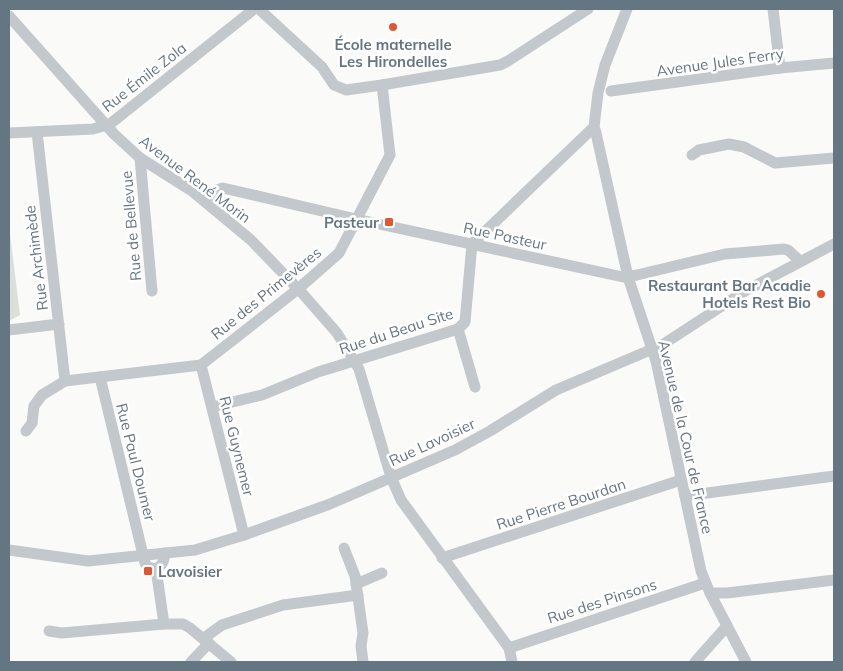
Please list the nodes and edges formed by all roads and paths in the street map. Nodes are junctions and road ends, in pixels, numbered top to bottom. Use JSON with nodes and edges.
{"nodes":[{"id":1,"x":254,"y":9,"type":"edge"},
{"id":2,"x":259,"y":9,"type":"edge"},
{"id":3,"x":588,"y":9,"type":"edge"},
{"id":4,"x":627,"y":9,"type":"edge"},
{"id":5,"x":773,"y":9,"type":"edge"},
{"id":6,"x":9,"y":16,"type":"edge"},
{"id":7,"x":834,"y":64,"type":"edge"},
{"id":8,"x":780,"y":68,"type":"junction"},
{"id":9,"x":382,"y":86,"type":"junction"},
{"id":10,"x":611,"y":91,"type":"dead end"},
{"id":11,"x":106,"y":125,"type":"junction"},
{"id":12,"x":594,"y":127,"type":"junction"},
{"id":13,"x":37,"y":132,"type":"junction"},
{"id":14,"x":9,"y":133,"type":"edge"},
{"id":15,"x":692,"y":155,"type":"dead end"},
{"id":16,"x":140,"y":158,"type":"junction"},
{"id":17,"x":834,"y":158,"type":"edge"},
{"id":18,"x":204,"y":201,"type":"junction"},
{"id":19,"x":356,"y":219,"type":"junction"},
{"id":20,"x":472,"y":244,"type":"junction"},
{"id":21,"x":834,"y":244,"type":"edge"},
{"id":22,"x":800,"y":261,"type":"junction"},
{"id":23,"x":628,"y":277,"type":"junction"},
{"id":24,"x":298,"y":288,"type":"junction"},
{"id":25,"x":152,"y":291,"type":"dead end"},
{"id":26,"x":58,"y":324,"type":"junction"},
{"id":27,"x":458,"y":329,"type":"junction"},
{"id":28,"x":9,"y":330,"type":"edge"},
{"id":29,"x":653,"y":349,"type":"junction"},
{"id":30,"x":354,"y":361,"type":"junction"},
{"id":31,"x":201,"y":365,"type":"junction"},
{"id":32,"x":100,"y":377,"type":"junction"},
{"id":33,"x":65,"y":381,"type":"junction"},
{"id":34,"x":475,"y":387,"type":"dead end"},
{"id":35,"x":212,"y":407,"type":"junction"},
{"id":36,"x":26,"y":431,"type":"dead end"},
{"id":37,"x":834,"y":476,"type":"edge"},
{"id":38,"x":391,"y":477,"type":"junction"},
{"id":39,"x":681,"y":480,"type":"junction"},
{"id":40,"x":684,"y":496,"type":"junction"},
{"id":41,"x":244,"y":535,"type":"junction"},
{"id":42,"x":344,"y":548,"type":"dead end"},
{"id":43,"x":9,"y":550,"type":"edge"},
{"id":44,"x":166,"y":553,"type":"junction"},
{"id":45,"x":142,"y":555,"type":"junction"},
{"id":46,"x":446,"y":557,"type":"junction"},
{"id":47,"x":156,"y":569,"type":"junction"},
{"id":48,"x":382,"y":573,"type":"dead end"},
{"id":49,"x":834,"y":580,"type":"edge"},
{"id":50,"x":707,"y":588,"type":"junction"},
{"id":51,"x":357,"y":590,"type":"junction"},
{"id":52,"x":164,"y":624,"type":"junction"},
{"id":53,"x":727,"y":626,"type":"junction"},
{"id":54,"x":49,"y":630,"type":"dead end"},
{"id":55,"x":207,"y":641,"type":"junction"},
{"id":56,"x":508,"y":648,"type":"junction"},
{"id":57,"x":191,"y":662,"type":"edge"},
{"id":58,"x":231,"y":662,"type":"edge"},
{"id":59,"x":363,"y":662,"type":"edge"},
{"id":60,"x":512,"y":662,"type":"edge"},
{"id":61,"x":696,"y":662,"type":"edge"},
{"id":62,"x":746,"y":662,"type":"edge"}],
"edges":[{"from":1,"to":11,"type":"street","name":"Rue Émile Zola"},
{"from":2,"to":9,"type":"street"},
{"from":3,"to":9,"type":"street"},
{"from":4,"to":12,"type":"street","name":"Avenue de la Cour de France"},
{"from":5,"to":8,"type":"street"},
{"from":6,"to":11,"type":"street","name":"Avenue René Morin"},
{"from":7,"to":8,"type":"street","name":"Avenue Jules Ferry"},
{"from":8,"to":10,"type":"street","name":"Avenue Jules Ferry"},
{"from":9,"to":19,"type":"street","name":"Rue des Primevères"},
{"from":11,"to":13,"type":"street","name":"Rue Émile Zola"},
{"from":11,"to":16,"type":"street","name":"Avenue René Morin"},
{"from":12,"to":20,"type":"street"},
{"from":12,"to":23,"type":"street","name":"Avenue de la Cour de France"},
{"from":13,"to":14,"type":"street","name":"Rue Émile Zola"},
{"from":13,"to":26,"type":"street","name":"Rue Archimède"},
{"from":15,"to":17,"type":"street"},
{"from":16,"to":18,"type":"street","name":"Avenue René Morin"},
{"from":16,"to":25,"type":"street","name":"Rue de Bellevue"},
{"from":18,"to":19,"type":"street","name":"Rue Pasteur"},
{"from":18,"to":24,"type":"street","name":"Avenue René Morin"},
{"from":19,"to":20,"type":"street","name":"Rue Pasteur"},
{"from":19,"to":24,"type":"street","name":"Rue des Primevères"},
{"from":20,"to":23,"type":"street","name":"Rue Pasteur"},
{"from":20,"to":27,"type":"street","name":"Rue du Beau Site"},
{"from":21,"to":22,"type":"street","name":"Rue Lavoisier"},
{"from":22,"to":23,"type":"street","name":"Rue Pasteur"},
{"from":22,"to":29,"type":"street","name":"Rue Lavoisier"},
{"from":23,"to":29,"type":"street","name":"Avenue de la Cour de France"},
{"from":24,"to":30,"type":"street","name":"Avenue René Morin"},
{"from":24,"to":31,"type":"street","name":"Rue des Primevères"},
{"from":26,"to":28,"type":"street"},
{"from":26,"to":33,"type":"street","name":"Rue Archimède"},
{"from":27,"to":30,"type":"street","name":"Rue du Beau Site"},
{"from":27,"to":34,"type":"street"},
{"from":29,"to":38,"type":"street","name":"Rue Lavoisier"},
{"from":29,"to":39,"type":"street","name":"Avenue de la Cour de France"},
{"from":30,"to":35,"type":"street","name":"Rue du Beau Site"},
{"from":30,"to":38,"type":"street","name":"Avenue René Morin"},
{"from":31,"to":32,"type":"street"},
{"from":31,"to":35,"type":"street","name":"Rue Guynemer"},
{"from":32,"to":33,"type":"street"},
{"from":32,"to":45,"type":"street","name":"Rue Paul Doumer"},
{"from":33,"to":36,"type":"street"},
{"from":35,"to":41,"type":"street","name":"Rue Guynemer"},
{"from":37,"to":40,"type":"street"},
{"from":38,"to":41,"type":"street","name":"Rue Lavoisier"},
{"from":38,"to":46,"type":"street","name":"Avenue René Morin"},
{"from":39,"to":40,"type":"street","name":"Avenue de la Cour de France"},
{"from":39,"to":46,"type":"street","name":"Rue Pierre Bourdan"},
{"from":40,"to":50,"type":"street","name":"Avenue de la Cour de France"},
{"from":41,"to":44,"type":"street","name":"Rue Lavoisier"},
{"from":42,"to":51,"type":"street"},
{"from":43,"to":45,"type":"street","name":"Rue Lavoisier"},
{"from":44,"to":45,"type":"street","name":"Rue Lavoisier"},
{"from":44,"to":47,"type":"street"},
{"from":45,"to":47,"type":"street"},
{"from":46,"to":56,"type":"street","name":"Avenue René Morin"},
{"from":47,"to":52,"type":"street"},
{"from":48,"to":51,"type":"street"},
{"from":49,"to":50,"type":"street","name":"Rue des Pinsons"},
{"from":50,"to":53,"type":"street","name":"Avenue de la Cour de France"},
{"from":50,"to":56,"type":"street","name":"Rue des Pinsons"},
{"from":51,"to":55,"type":"street"},
{"from":51,"to":59,"type":"street"},
{"from":52,"to":54,"type":"street"},
{"from":52,"to":55,"type":"street"},
{"from":53,"to":61,"type":"street"},
{"from":53,"to":62,"type":"street","name":"Avenue de la Cour de France"},
{"from":55,"to":57,"type":"street"},
{"from":55,"to":58,"type":"street"},
{"from":56,"to":60,"type":"street","name":"Avenue René Morin"}]}
